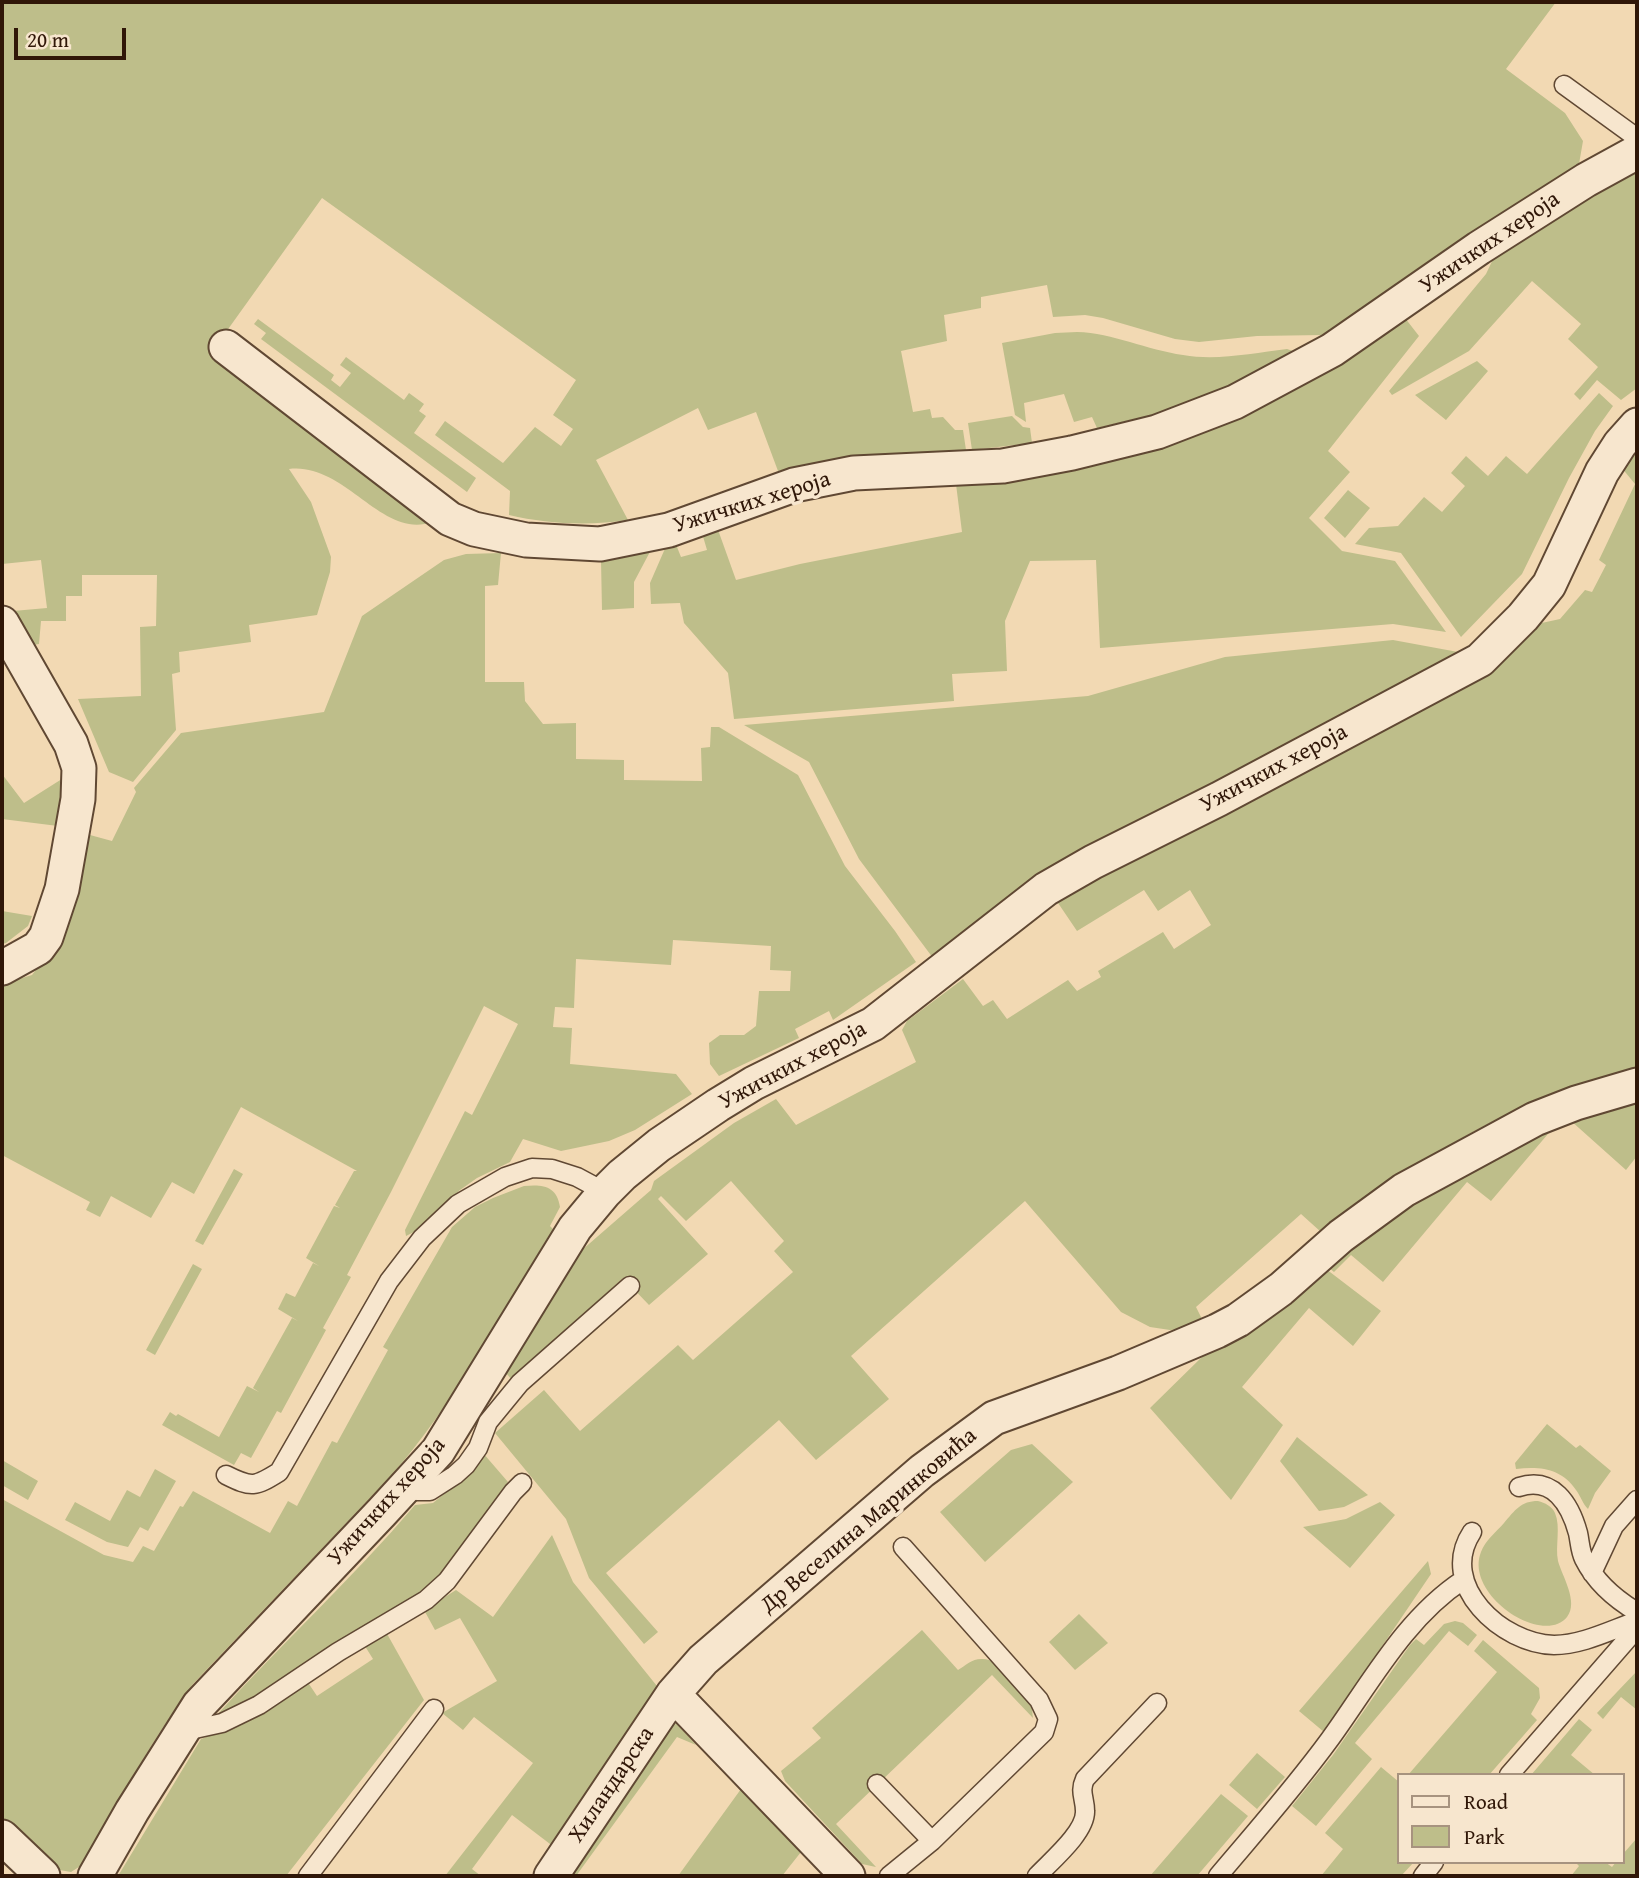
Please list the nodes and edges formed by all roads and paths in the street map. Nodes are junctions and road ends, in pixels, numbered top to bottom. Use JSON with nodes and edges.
{"nodes":[{"id":1,"x":1564,"y":85,"type":"dead end"},
{"id":2,"x":1637,"y":138,"type":"edge"},
{"id":3,"x":1637,"y":152,"type":"edge"},
{"id":4,"x":226,"y":347,"type":"dead end"},
{"id":5,"x":1637,"y":425,"type":"edge"},
{"id":6,"x":2,"y":623,"type":"edge"},
{"id":7,"x":2,"y":968,"type":"edge"},
{"id":8,"x":1637,"y":1086,"type":"edge"},
{"id":9,"x":605,"y":1192,"type":"junction"},
{"id":10,"x":630,"y":1286,"type":"dead end"},
{"id":11,"x":226,"y":1475,"type":"dead end"},
{"id":12,"x":522,"y":1483,"type":"dead end"},
{"id":13,"x":407,"y":1485,"type":"junction"},
{"id":14,"x":1519,"y":1487,"type":"dead end"},
{"id":15,"x":1637,"y":1500,"type":"edge"},
{"id":16,"x":1472,"y":1532,"type":"dead end"},
{"id":17,"x":903,"y":1547,"type":"dead end"},
{"id":18,"x":1592,"y":1573,"type":"junction"},
{"id":19,"x":1463,"y":1580,"type":"junction"},
{"id":20,"x":1637,"y":1612,"type":"edge"},
{"id":21,"x":1637,"y":1621,"type":"edge"},
{"id":22,"x":1637,"y":1628,"type":"edge"},
{"id":23,"x":673,"y":1694,"type":"junction"},
{"id":24,"x":1157,"y":1703,"type":"dead end"},
{"id":25,"x":434,"y":1709,"type":"dead end"},
{"id":26,"x":181,"y":1732,"type":"junction"},
{"id":27,"x":1511,"y":1773,"type":"edge"},
{"id":28,"x":877,"y":1784,"type":"dead end"},
{"id":29,"x":2,"y":1837,"type":"edge"},
{"id":30,"x":932,"y":1841,"type":"junction"},
{"id":31,"x":43,"y":1876,"type":"edge"},
{"id":32,"x":96,"y":1876,"type":"edge"},
{"id":33,"x":308,"y":1876,"type":"edge"},
{"id":34,"x":551,"y":1876,"type":"edge"},
{"id":35,"x":848,"y":1876,"type":"edge"},
{"id":36,"x":889,"y":1876,"type":"edge"},
{"id":37,"x":1037,"y":1876,"type":"edge"},
{"id":38,"x":1218,"y":1876,"type":"edge"}],
"edges":[{"from":1,"to":2,"type":"lane"},
{"from":3,"to":4,"type":"street","name":"Ужичких хероја"},
{"from":5,"to":9,"type":"street","name":"Ужичких хероја"},
{"from":6,"to":7,"type":"street"},
{"from":8,"to":23,"type":"street","name":"Др Веселина Маринковића"},
{"from":9,"to":11,"type":"lane"},
{"from":9,"to":13,"type":"street","name":"Ужичких хероја"},
{"from":10,"to":13,"type":"lane"},
{"from":12,"to":26,"type":"lane"},
{"from":13,"to":26,"type":"street","name":"Ужичких хероја"},
{"from":14,"to":18,"type":"lane"},
{"from":15,"to":18,"type":"lane"},
{"from":16,"to":19,"type":"lane"},
{"from":17,"to":30,"type":"lane"},
{"from":18,"to":20,"type":"lane"},
{"from":19,"to":21,"type":"lane"},
{"from":19,"to":38,"type":"lane"},
{"from":22,"to":27,"type":"lane"},
{"from":23,"to":34,"type":"street","name":"Хиландарска"},
{"from":23,"to":35,"type":"street"},
{"from":24,"to":37,"type":"lane"},
{"from":25,"to":33,"type":"lane"},
{"from":26,"to":32,"type":"street","name":"Ужичких хероја"},
{"from":28,"to":30,"type":"lane"},
{"from":29,"to":31,"type":"street"},
{"from":30,"to":36,"type":"lane"}]}
